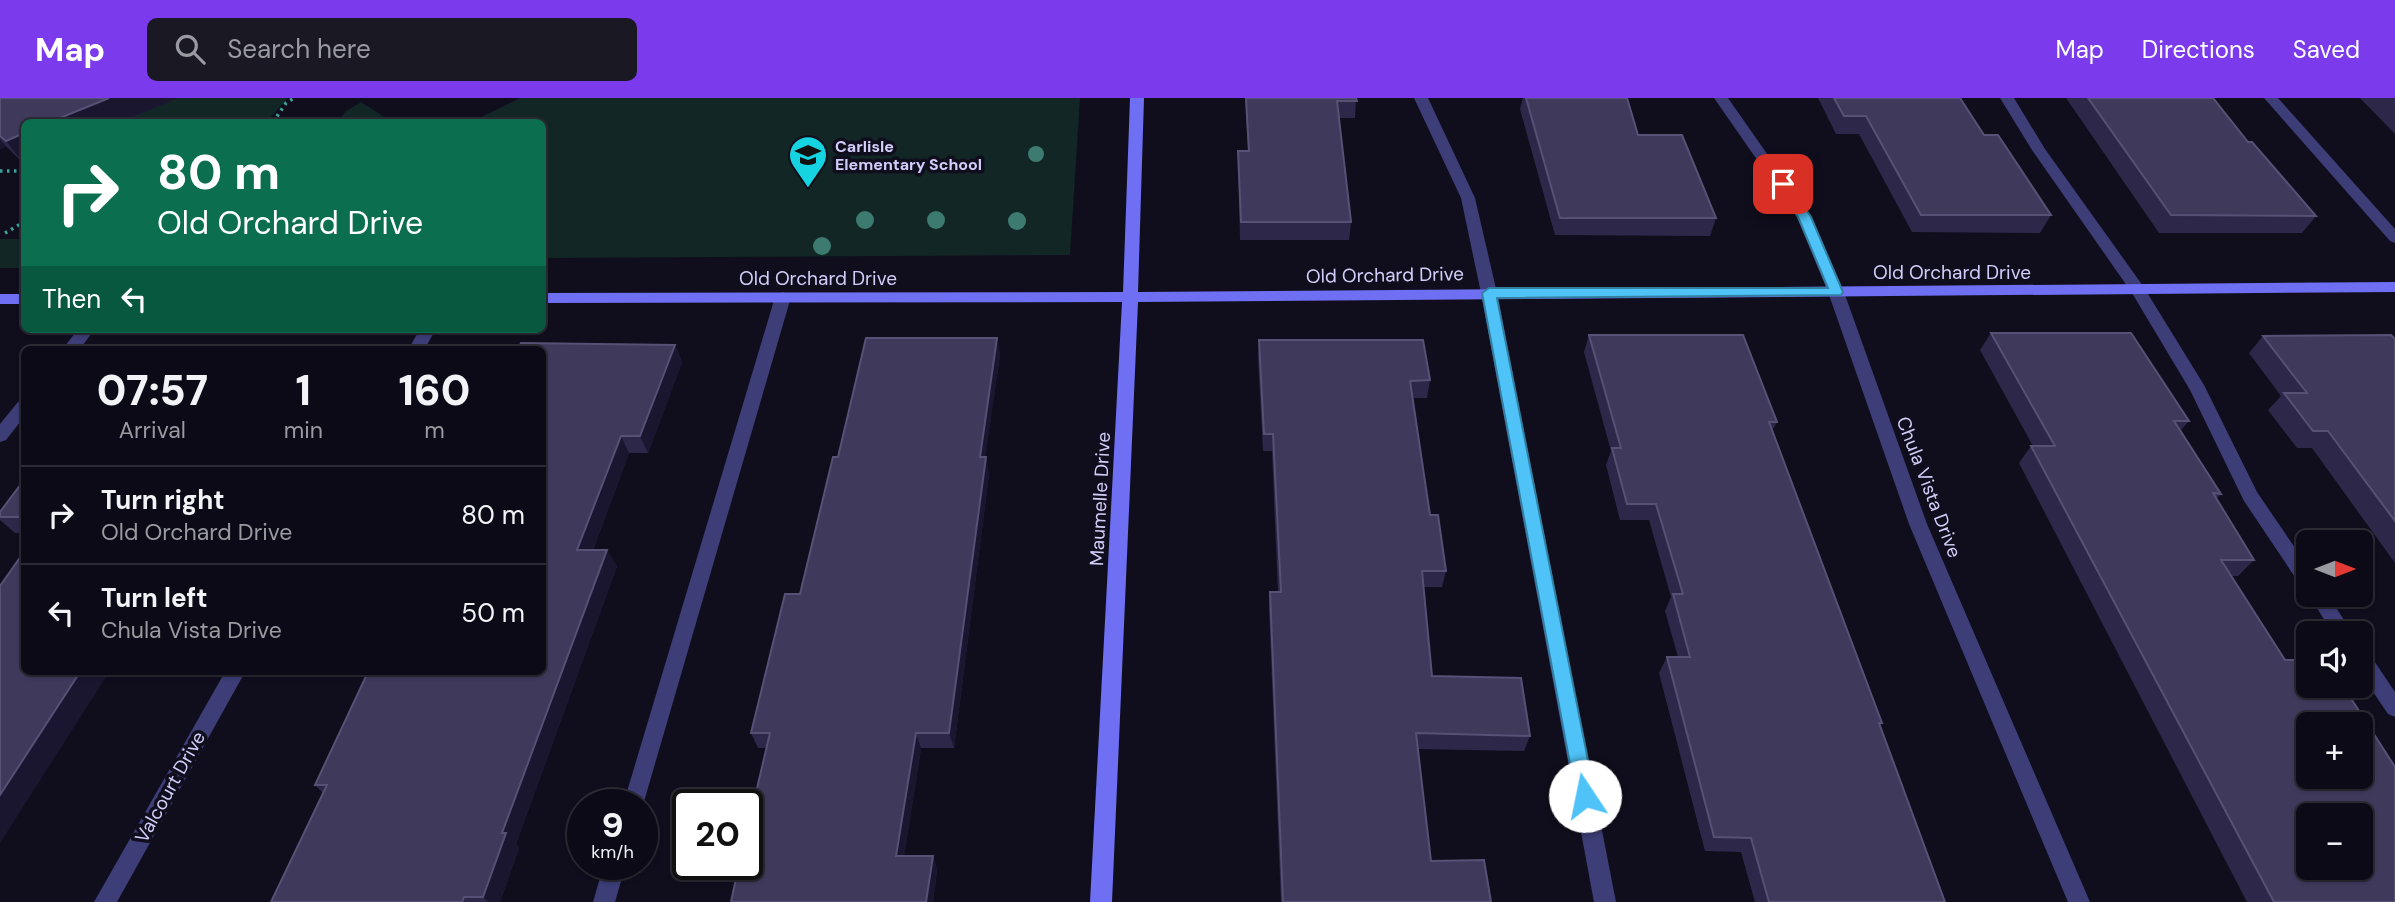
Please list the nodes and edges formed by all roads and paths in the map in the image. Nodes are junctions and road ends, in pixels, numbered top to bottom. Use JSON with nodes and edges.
{"nodes":[{"id":1,"x":293,"y":98,"type":"edge"},
{"id":2,"x":1137,"y":98,"type":"edge"},
{"id":3,"x":1421,"y":98,"type":"edge"},
{"id":4,"x":1721,"y":98,"type":"edge"},
{"id":5,"x":2007,"y":98,"type":"edge"},
{"id":6,"x":2271,"y":98,"type":"edge"},
{"id":7,"x":276,"y":119,"type":"edge"},
{"id":8,"x":0,"y":171,"type":"edge"},
{"id":9,"x":21,"y":171,"type":"edge"},
{"id":10,"x":21,"y":224,"type":"edge"},
{"id":11,"x":5,"y":233,"type":"dead end"},
{"id":12,"x":2395,"y":238,"type":"edge"},
{"id":13,"x":2395,"y":287,"type":"edge"},
{"id":14,"x":2138,"y":290,"type":"junction"},
{"id":15,"x":1836,"y":292,"type":"junction"},
{"id":16,"x":1489,"y":293,"type":"junction"},
{"id":17,"x":1130,"y":296,"type":"junction"},
{"id":18,"x":783,"y":297,"type":"junction"},
{"id":19,"x":546,"y":298,"type":"edge"},
{"id":20,"x":0,"y":299,"type":"edge"},
{"id":21,"x":21,"y":299,"type":"edge"},
{"id":22,"x":21,"y":410,"type":"edge"},
{"id":23,"x":0,"y":436,"type":"edge"},
{"id":24,"x":2296,"y":563,"type":"edge"},
{"id":25,"x":233,"y":675,"type":"edge"},
{"id":26,"x":2373,"y":676,"type":"edge"},
{"id":27,"x":2395,"y":708,"type":"edge"},
{"id":28,"x":638,"y":789,"type":"edge"},
{"id":29,"x":610,"y":880,"type":"edge"},
{"id":30,"x":105,"y":902,"type":"edge"},
{"id":31,"x":604,"y":902,"type":"edge"},
{"id":32,"x":1101,"y":902,"type":"edge"},
{"id":33,"x":1605,"y":902,"type":"edge"},
{"id":34,"x":2079,"y":902,"type":"edge"}],
"edges":[{"from":1,"to":7,"type":"path"},
{"from":2,"to":17,"type":"street","name":"Maumelle Drive"},
{"from":3,"to":16,"type":"street"},
{"from":4,"to":15,"type":"street","name":"Chula Vista Drive"},
{"from":5,"to":14,"type":"street"},
{"from":6,"to":12,"type":"street"},
{"from":8,"to":9,"type":"path"},
{"from":10,"to":11,"type":"path"},
{"from":13,"to":14,"type":"street","name":"Old Orchard Drive"},
{"from":14,"to":15,"type":"street","name":"Old Orchard Drive"},
{"from":14,"to":24,"type":"street"},
{"from":15,"to":16,"type":"street","name":"Old Orchard Drive"},
{"from":15,"to":34,"type":"street","name":"Chula Vista Drive"},
{"from":16,"to":17,"type":"street","name":"Old Orchard Drive"},
{"from":16,"to":33,"type":"street"},
{"from":17,"to":18,"type":"street","name":"Old Orchard Drive"},
{"from":17,"to":32,"type":"street","name":"Maumelle Drive"},
{"from":18,"to":19,"type":"street","name":"Old Orchard Drive"},
{"from":18,"to":28,"type":"street"},
{"from":20,"to":21,"type":"street"},
{"from":22,"to":23,"type":"street"},
{"from":25,"to":30,"type":"street","name":"Valcourt Drive"},
{"from":26,"to":27,"type":"street"},
{"from":29,"to":31,"type":"street"}]}
